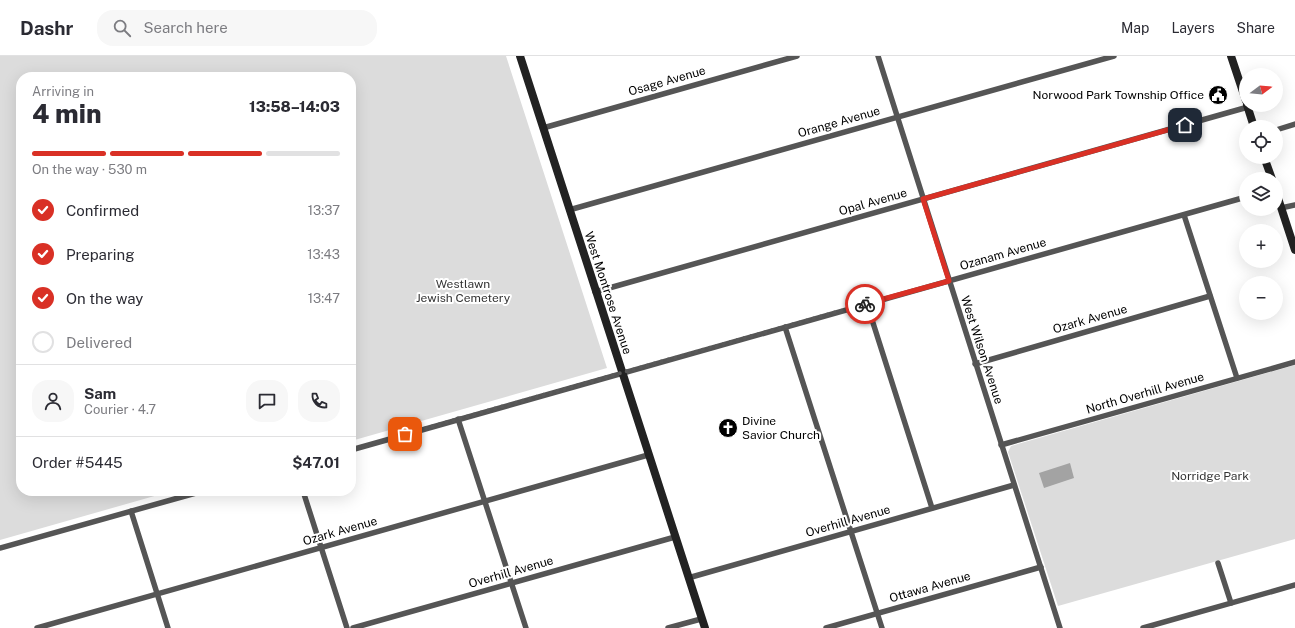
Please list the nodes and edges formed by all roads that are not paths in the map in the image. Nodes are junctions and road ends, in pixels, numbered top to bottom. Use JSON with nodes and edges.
{"nodes":[{"id":1,"x":520,"y":56,"type":"edge"},
{"id":2,"x":797,"y":56,"type":"edge"},
{"id":3,"x":878,"y":56,"type":"edge"},
{"id":4,"x":1114,"y":56,"type":"edge"},
{"id":5,"x":1231,"y":56,"type":"edge"},
{"id":6,"x":1239,"y":80,"type":"edge"},
{"id":7,"x":1239,"y":106,"type":"edge"},
{"id":8,"x":897,"y":117,"type":"junction"},
{"id":9,"x":1295,"y":124,"type":"edge"},
{"id":10,"x":543,"y":128,"type":"junction"},
{"id":11,"x":1283,"y":128,"type":"edge"},
{"id":12,"x":923,"y":199,"type":"junction"},
{"id":13,"x":1239,"y":199,"type":"edge"},
{"id":14,"x":1295,"y":205,"type":"edge"},
{"id":15,"x":1283,"y":208,"type":"edge"},
{"id":16,"x":570,"y":210,"type":"junction"},
{"id":17,"x":1283,"y":214,"type":"edge"},
{"id":18,"x":1184,"y":215,"type":"junction"},
{"id":19,"x":1295,"y":250,"type":"edge"},
{"id":20,"x":949,"y":281,"type":"junction"},
{"id":21,"x":595,"y":292,"type":"junction"},
{"id":22,"x":1210,"y":296,"type":"junction"},
{"id":23,"x":867,"y":304,"type":"junction"},
{"id":24,"x":785,"y":328,"type":"junction"},
{"id":25,"x":1295,"y":362,"type":"edge"},
{"id":26,"x":975,"y":364,"type":"junction"},
{"id":27,"x":621,"y":374,"type":"junction"},
{"id":28,"x":1237,"y":378,"type":"junction"},
{"id":29,"x":458,"y":420,"type":"junction"},
{"id":30,"x":1001,"y":445,"type":"junction"},
{"id":31,"x":356,"y":449,"type":"edge"},
{"id":32,"x":648,"y":455,"type":"junction"},
{"id":33,"x":1014,"y":485,"type":"junction"},
{"id":34,"x":185,"y":496,"type":"edge"},
{"id":35,"x":305,"y":496,"type":"edge"},
{"id":36,"x":485,"y":501,"type":"junction"},
{"id":37,"x":932,"y":508,"type":"junction"},
{"id":38,"x":131,"y":511,"type":"junction"},
{"id":39,"x":850,"y":532,"type":"junction"},
{"id":40,"x":675,"y":537,"type":"junction"},
{"id":41,"x":0,"y":548,"type":"edge"},
{"id":42,"x":321,"y":548,"type":"junction"},
{"id":43,"x":1218,"y":563,"type":"dead end"},
{"id":44,"x":1041,"y":567,"type":"junction"},
{"id":45,"x":688,"y":578,"type":"junction"},
{"id":46,"x":511,"y":583,"type":"junction"},
{"id":47,"x":1295,"y":585,"type":"edge"},
{"id":48,"x":158,"y":594,"type":"junction"},
{"id":49,"x":1231,"y":603,"type":"junction"},
{"id":50,"x":877,"y":614,"type":"junction"},
{"id":51,"x":701,"y":619,"type":"junction"},
{"id":52,"x":37,"y":628,"type":"edge"},
{"id":53,"x":168,"y":628,"type":"edge"},
{"id":54,"x":347,"y":628,"type":"edge"},
{"id":55,"x":353,"y":628,"type":"edge"},
{"id":56,"x":526,"y":628,"type":"edge"},
{"id":57,"x":668,"y":628,"type":"edge"},
{"id":58,"x":704,"y":628,"type":"edge"},
{"id":59,"x":826,"y":628,"type":"edge"},
{"id":60,"x":882,"y":628,"type":"edge"},
{"id":61,"x":1060,"y":628,"type":"edge"},
{"id":62,"x":1143,"y":628,"type":"edge"}],
"edges":[{"from":1,"to":10,"type":"street","name":"West Montrose Avenue"},
{"from":2,"to":10,"type":"street","name":"Osage Avenue"},
{"from":3,"to":8,"type":"street","name":"West Wilson Avenue"},
{"from":4,"to":8,"type":"street","name":"Orange Avenue"},
{"from":5,"to":6,"type":"street"},
{"from":7,"to":12,"type":"street","name":"Opal Avenue"},
{"from":8,"to":12,"type":"street","name":"West Wilson Avenue"},
{"from":8,"to":16,"type":"street","name":"Orange Avenue"},
{"from":9,"to":11,"type":"street"},
{"from":10,"to":16,"type":"street","name":"West Montrose Avenue"},
{"from":12,"to":20,"type":"street","name":"West Wilson Avenue"},
{"from":12,"to":21,"type":"street","name":"Opal Avenue"},
{"from":13,"to":18,"type":"street","name":"Ozanam Avenue"},
{"from":14,"to":15,"type":"street"},
{"from":16,"to":21,"type":"street","name":"West Montrose Avenue"},
{"from":17,"to":19,"type":"street"},
{"from":18,"to":20,"type":"street","name":"Ozanam Avenue"},
{"from":18,"to":22,"type":"street"},
{"from":20,"to":23,"type":"street","name":"Ozanam Avenue"},
{"from":20,"to":26,"type":"street","name":"West Wilson Avenue"},
{"from":21,"to":27,"type":"street","name":"West Montrose Avenue"},
{"from":22,"to":26,"type":"street","name":"Ozark Avenue"},
{"from":22,"to":28,"type":"street"},
{"from":23,"to":24,"type":"street","name":"Ozanam Avenue"},
{"from":23,"to":37,"type":"street"},
{"from":24,"to":27,"type":"street","name":"Ozanam Avenue"},
{"from":24,"to":39,"type":"street"},
{"from":25,"to":28,"type":"street","name":"North Overhill Avenue"},
{"from":26,"to":30,"type":"street","name":"West Wilson Avenue"},
{"from":27,"to":29,"type":"street","name":"Ozanam Avenue"},
{"from":27,"to":32,"type":"street","name":"West Montrose Avenue"},
{"from":28,"to":30,"type":"street","name":"North Overhill Avenue"},
{"from":29,"to":31,"type":"street","name":"Ozanam Avenue"},
{"from":29,"to":36,"type":"street"},
{"from":30,"to":33,"type":"street","name":"West Wilson Avenue"},
{"from":32,"to":36,"type":"street","name":"Ozark Avenue"},
{"from":32,"to":40,"type":"street","name":"West Montrose Avenue"},
{"from":33,"to":37,"type":"street","name":"Overhill Avenue"},
{"from":33,"to":44,"type":"street","name":"West Wilson Avenue"},
{"from":34,"to":38,"type":"street"},
{"from":35,"to":42,"type":"street"},
{"from":36,"to":42,"type":"street","name":"Ozark Avenue"},
{"from":36,"to":46,"type":"street"},
{"from":37,"to":39,"type":"street","name":"Overhill Avenue"},
{"from":38,"to":41,"type":"street"},
{"from":38,"to":48,"type":"street"},
{"from":39,"to":45,"type":"street","name":"Overhill Avenue"},
{"from":39,"to":50,"type":"street"},
{"from":40,"to":45,"type":"street","name":"West Montrose Avenue"},
{"from":40,"to":46,"type":"street","name":"Overhill Avenue"},
{"from":42,"to":48,"type":"street","name":"Ozark Avenue"},
{"from":42,"to":54,"type":"street"},
{"from":43,"to":49,"type":"street"},
{"from":44,"to":50,"type":"street","name":"Ottawa Avenue"},
{"from":44,"to":61,"type":"street","name":"West Wilson Avenue"},
{"from":45,"to":51,"type":"street","name":"West Montrose Avenue"},
{"from":46,"to":55,"type":"street","name":"Overhill Avenue"},
{"from":46,"to":56,"type":"street"},
{"from":47,"to":49,"type":"street"},
{"from":48,"to":52,"type":"street","name":"Ozark Avenue"},
{"from":48,"to":53,"type":"street"},
{"from":49,"to":62,"type":"street"},
{"from":50,"to":59,"type":"street","name":"Ottawa Avenue"},
{"from":50,"to":60,"type":"street"},
{"from":51,"to":57,"type":"street"},
{"from":51,"to":58,"type":"street","name":"West Montrose Avenue"}]}
